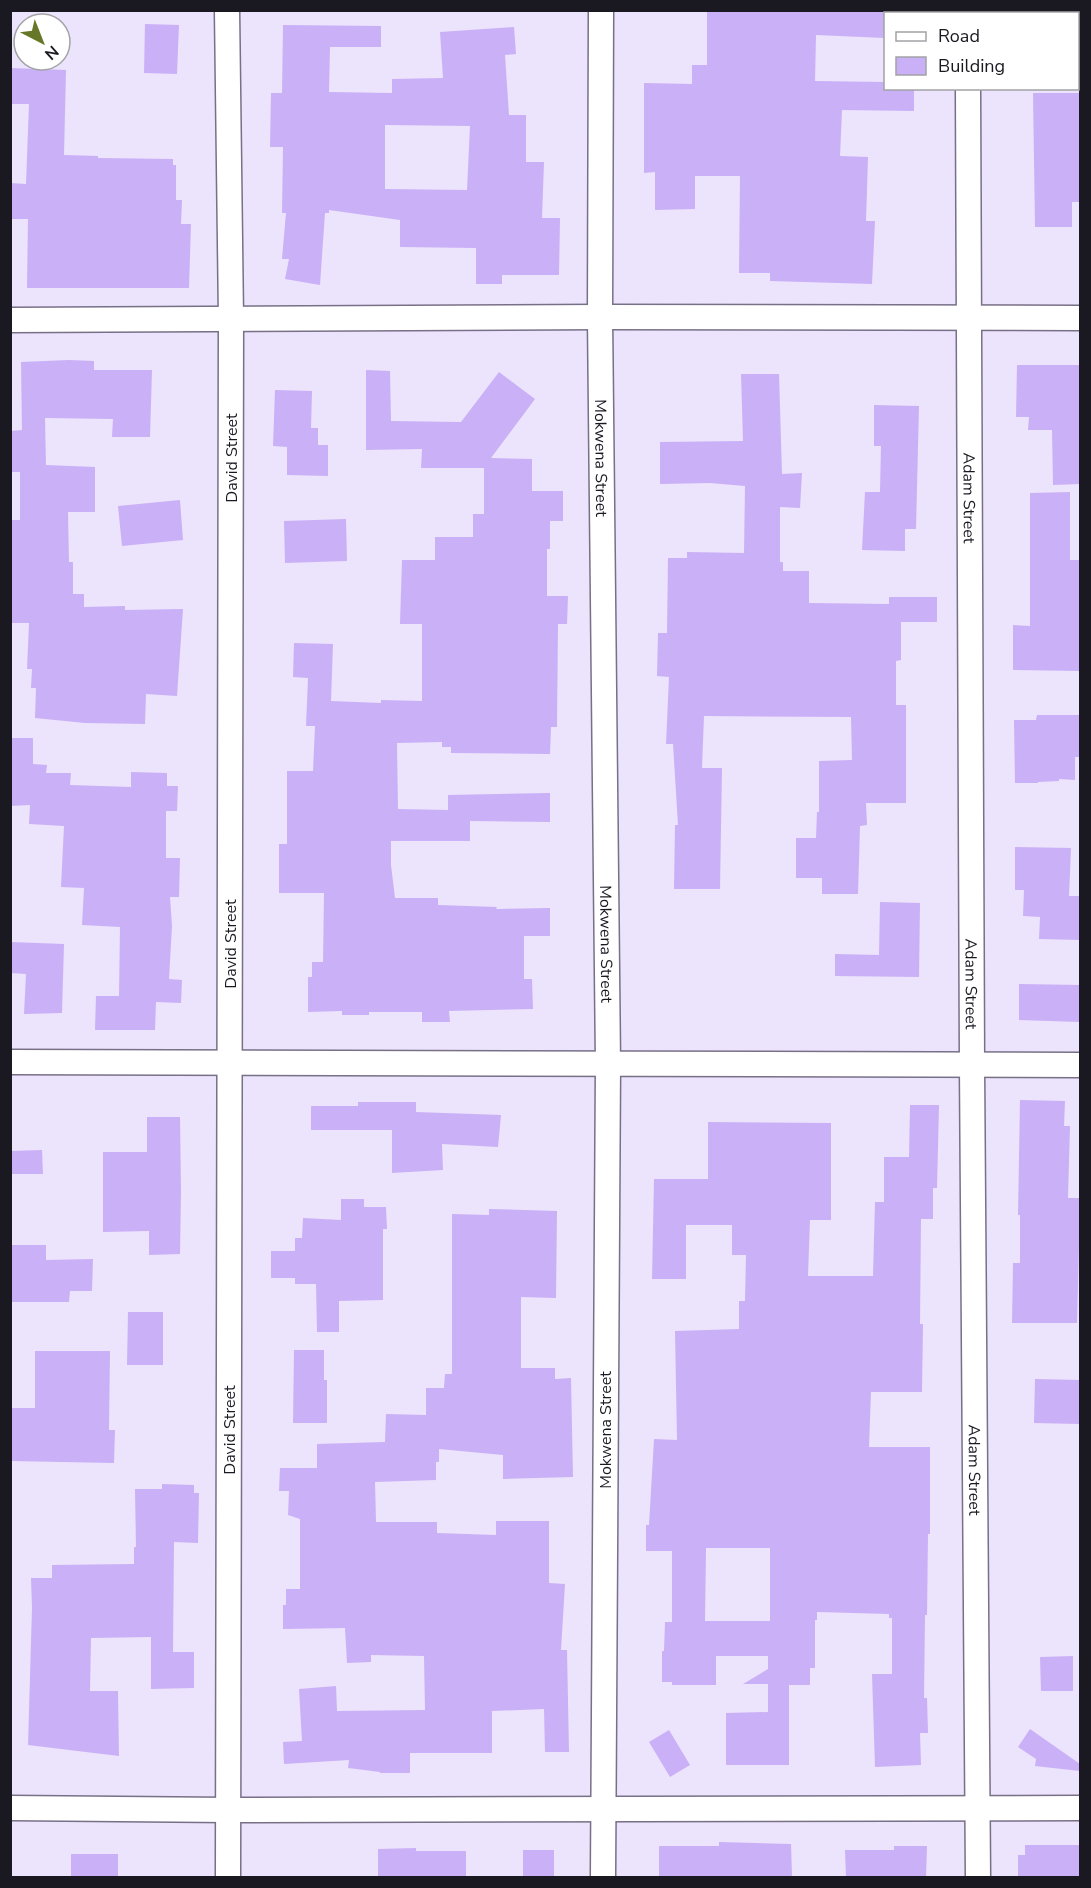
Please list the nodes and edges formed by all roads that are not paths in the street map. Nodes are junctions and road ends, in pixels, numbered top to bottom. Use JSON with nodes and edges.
{"nodes":[{"id":1,"x":227,"y":10,"type":"edge"},
{"id":2,"x":601,"y":10,"type":"edge"},
{"id":3,"x":968,"y":90,"type":"edge"},
{"id":4,"x":600,"y":317,"type":"junction"},
{"id":5,"x":970,"y":317,"type":"junction"},
{"id":6,"x":1080,"y":318,"type":"edge"},
{"id":7,"x":231,"y":319,"type":"junction"},
{"id":8,"x":10,"y":320,"type":"edge"},
{"id":9,"x":10,"y":1062,"type":"edge"},
{"id":10,"x":230,"y":1062,"type":"junction"},
{"id":11,"x":608,"y":1064,"type":"junction"},
{"id":12,"x":1080,"y":1065,"type":"edge"},
{"id":13,"x":972,"y":1066,"type":"junction"},
{"id":14,"x":10,"y":1808,"type":"edge"},
{"id":15,"x":603,"y":1808,"type":"junction"},
{"id":16,"x":1080,"y":1808,"type":"edge"},
{"id":17,"x":978,"y":1809,"type":"junction"},
{"id":18,"x":228,"y":1810,"type":"junction"},
{"id":19,"x":228,"y":1878,"type":"edge"},
{"id":20,"x":603,"y":1878,"type":"edge"},
{"id":21,"x":978,"y":1878,"type":"edge"}],
"edges":[{"from":1,"to":7,"type":"street","name":"David Street"},
{"from":2,"to":4,"type":"street","name":"Mokwena Street"},
{"from":3,"to":5,"type":"street","name":"Adam Street"},
{"from":4,"to":5,"type":"street"},
{"from":4,"to":7,"type":"street"},
{"from":4,"to":11,"type":"street","name":"Mokwena Street"},
{"from":5,"to":6,"type":"street"},
{"from":5,"to":13,"type":"street","name":"Adam Street"},
{"from":7,"to":8,"type":"street"},
{"from":7,"to":10,"type":"street","name":"David Street"},
{"from":9,"to":10,"type":"street"},
{"from":10,"to":11,"type":"street"},
{"from":10,"to":18,"type":"street","name":"David Street"},
{"from":11,"to":13,"type":"street"},
{"from":11,"to":15,"type":"street","name":"Mokwena Street"},
{"from":12,"to":13,"type":"street"},
{"from":13,"to":17,"type":"street","name":"Adam Street"},
{"from":14,"to":18,"type":"street"},
{"from":15,"to":17,"type":"street"},
{"from":15,"to":18,"type":"street"},
{"from":15,"to":20,"type":"street","name":"Mokwena Street"},
{"from":16,"to":17,"type":"street"},
{"from":17,"to":21,"type":"street","name":"Adam Street"},
{"from":18,"to":19,"type":"street","name":"David Street"}]}
